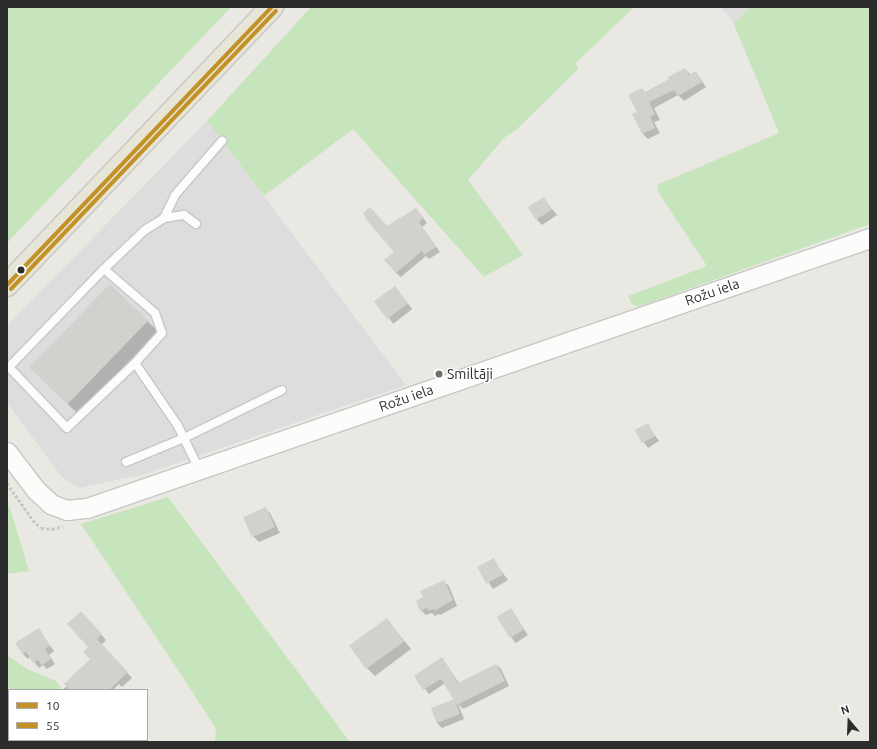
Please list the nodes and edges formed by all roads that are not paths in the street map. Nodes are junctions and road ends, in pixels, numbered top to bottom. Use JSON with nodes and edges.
{"nodes":[{"id":1,"x":272,"y":7,"type":"edge"},
{"id":2,"x":222,"y":141,"type":"dead end"},
{"id":3,"x":164,"y":218,"type":"junction"},
{"id":4,"x":196,"y":224,"type":"dead end"},
{"id":5,"x":870,"y":238,"type":"edge"},
{"id":6,"x":104,"y":269,"type":"junction"},
{"id":7,"x":7,"y":285,"type":"edge"},
{"id":8,"x":135,"y":363,"type":"junction"},
{"id":9,"x":282,"y":390,"type":"dead end"},
{"id":10,"x":184,"y":438,"type":"junction"},
{"id":11,"x":7,"y":452,"type":"edge"},
{"id":12,"x":126,"y":462,"type":"dead end"},
{"id":13,"x":199,"y":469,"type":"junction"}],
"edges":[{"from":1,"to":7,"type":"main road"},
{"from":2,"to":3,"type":"lane"},
{"from":3,"to":4,"type":"lane"},
{"from":3,"to":6,"type":"lane"},
{"from":5,"to":13,"type":"street","name":"Rožu iela"},
{"from":6,"to":8,"type":"lane"},
{"from":6,"to":8,"type":"lane"},
{"from":8,"to":10,"type":"lane"},
{"from":9,"to":10,"type":"lane"},
{"from":10,"to":12,"type":"lane"},
{"from":10,"to":13,"type":"lane"},
{"from":11,"to":13,"type":"street","name":"Rožu iela"}]}
